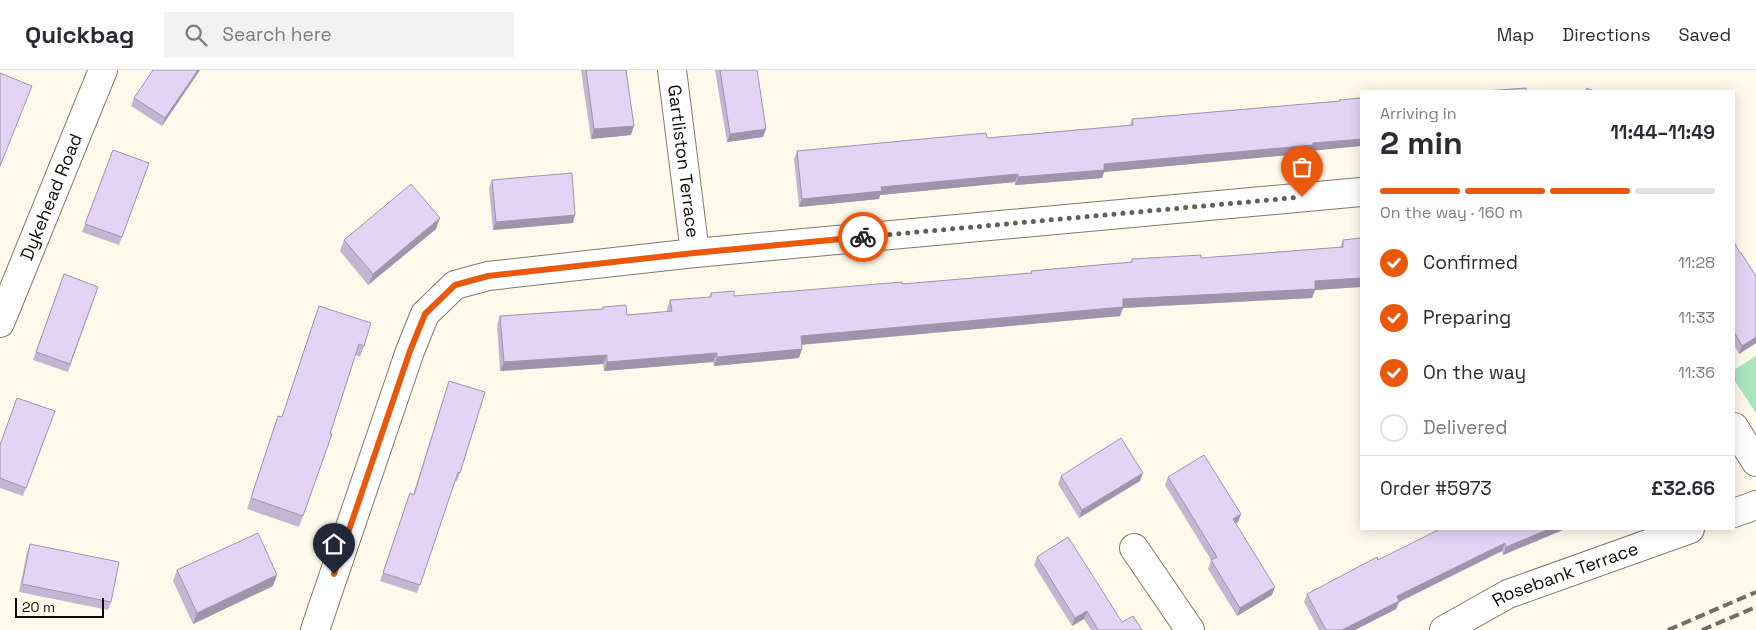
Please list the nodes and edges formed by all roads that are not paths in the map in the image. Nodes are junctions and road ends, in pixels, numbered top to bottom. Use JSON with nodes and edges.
{"nodes":[{"id":1,"x":103,"y":70,"type":"edge"},
{"id":2,"x":672,"y":70,"type":"edge"},
{"id":3,"x":1360,"y":192,"type":"edge"},
{"id":4,"x":694,"y":253,"type":"junction"},
{"id":5,"x":0,"y":323,"type":"edge"},
{"id":6,"x":1735,"y":429,"type":"edge"},
{"id":7,"x":1756,"y":462,"type":"edge"},
{"id":8,"x":1756,"y":505,"type":"edge"},
{"id":9,"x":1735,"y":513,"type":"edge"},
{"id":10,"x":1687,"y":530,"type":"edge"},
{"id":11,"x":1134,"y":548,"type":"dead end"},
{"id":12,"x":315,"y":630,"type":"edge"},
{"id":13,"x":1190,"y":630,"type":"edge"},
{"id":14,"x":1444,"y":630,"type":"edge"}],
"edges":[{"from":1,"to":5,"type":"street","name":"Dykehead Road"},
{"from":2,"to":4,"type":"street","name":"Gartliston Terrace"},
{"from":3,"to":4,"type":"street"},
{"from":4,"to":12,"type":"street"},
{"from":6,"to":7,"type":"street"},
{"from":8,"to":9,"type":"street"},
{"from":10,"to":14,"type":"street","name":"Rosebank Terrace"},
{"from":11,"to":13,"type":"street"}]}
